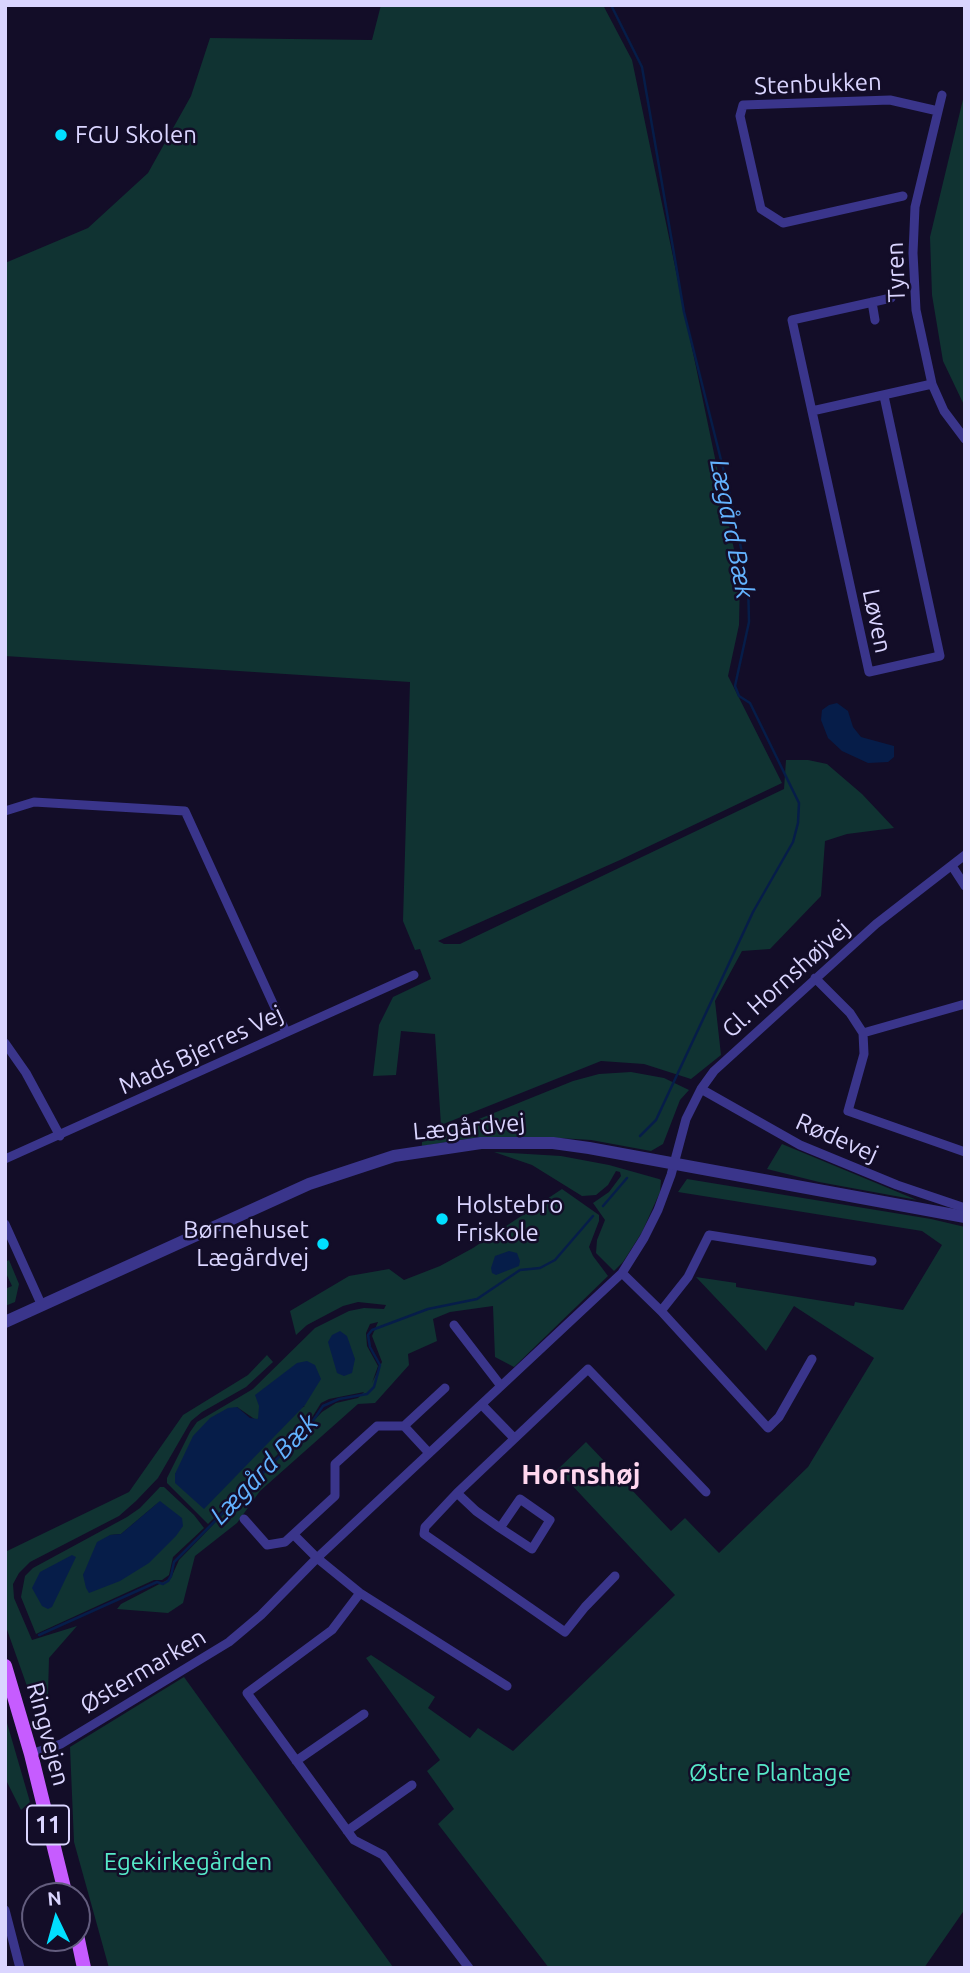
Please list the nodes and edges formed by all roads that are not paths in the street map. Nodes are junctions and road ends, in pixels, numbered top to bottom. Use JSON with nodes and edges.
{"nodes":[{"id":1,"x":942,"y":95,"type":"dead end"},
{"id":2,"x":938,"y":111,"type":"junction"},
{"id":3,"x":903,"y":196,"type":"dead end"},
{"id":4,"x":891,"y":298,"type":"dead end"},
{"id":5,"x":872,"y":302,"type":"junction"},
{"id":6,"x":875,"y":320,"type":"dead end"},
{"id":7,"x":932,"y":384,"type":"junction"},
{"id":8,"x":884,"y":396,"type":"junction"},
{"id":9,"x":812,"y":411,"type":"junction"},
{"id":10,"x":965,"y":439,"type":"edge"},
{"id":11,"x":5,"y":811,"type":"edge"},
{"id":12,"x":965,"y":855,"type":"edge"},
{"id":13,"x":952,"y":866,"type":"junction"},
{"id":14,"x":965,"y":886,"type":"edge"},
{"id":15,"x":414,"y":975,"type":"dead end"},
{"id":16,"x":815,"y":978,"type":"junction"},
{"id":17,"x":965,"y":1004,"type":"edge"},
{"id":18,"x":286,"y":1032,"type":"junction"},
{"id":19,"x":863,"y":1033,"type":"junction"},
{"id":20,"x":5,"y":1043,"type":"edge"},
{"id":21,"x":701,"y":1089,"type":"junction"},
{"id":22,"x":60,"y":1136,"type":"junction"},
{"id":23,"x":965,"y":1152,"type":"edge"},
{"id":24,"x":5,"y":1159,"type":"edge"},
{"id":25,"x":674,"y":1163,"type":"junction"},
{"id":26,"x":965,"y":1208,"type":"edge"},
{"id":27,"x":965,"y":1217,"type":"edge"},
{"id":28,"x":5,"y":1224,"type":"edge"},
{"id":29,"x":872,"y":1261,"type":"dead end"},
{"id":30,"x":622,"y":1273,"type":"junction"},
{"id":31,"x":42,"y":1306,"type":"junction"},
{"id":32,"x":661,"y":1311,"type":"junction"},
{"id":33,"x":5,"y":1322,"type":"edge"},
{"id":34,"x":454,"y":1325,"type":"dead end"},
{"id":35,"x":812,"y":1359,"type":"dead end"},
{"id":36,"x":501,"y":1386,"type":"junction"},
{"id":37,"x":445,"y":1388,"type":"dead end"},
{"id":38,"x":482,"y":1405,"type":"junction"},
{"id":39,"x":404,"y":1426,"type":"junction"},
{"id":40,"x":514,"y":1438,"type":"junction"},
{"id":41,"x":429,"y":1453,"type":"junction"},
{"id":42,"x":706,"y":1492,"type":"dead end"},
{"id":43,"x":457,"y":1493,"type":"junction"},
{"id":44,"x":244,"y":1519,"type":"dead end"},
{"id":45,"x":500,"y":1528,"type":"junction"},
{"id":46,"x":294,"y":1535,"type":"junction"},
{"id":47,"x":317,"y":1558,"type":"junction"},
{"id":48,"x":615,"y":1576,"type":"dead end"},
{"id":49,"x":360,"y":1593,"type":"junction"},
{"id":50,"x":5,"y":1666,"type":"edge"},
{"id":51,"x":507,"y":1686,"type":"dead end"},
{"id":52,"x":364,"y":1714,"type":"dead end"},
{"id":53,"x":31,"y":1754,"type":"junction"},
{"id":54,"x":296,"y":1761,"type":"junction"},
{"id":55,"x":412,"y":1785,"type":"dead end"},
{"id":56,"x":347,"y":1831,"type":"junction"},
{"id":57,"x":63,"y":1882,"type":"edge"},
{"id":58,"x":5,"y":1910,"type":"edge"},
{"id":59,"x":20,"y":1968,"type":"edge"},
{"id":60,"x":469,"y":1968,"type":"edge"}],
"edges":[{"from":1,"to":2,"type":"street","name":"Tyren"},
{"from":2,"to":3,"type":"street","name":"Stenbukken"},
{"from":2,"to":7,"type":"street","name":"Tyren"},
{"from":4,"to":5,"type":"street","name":"Løven"},
{"from":5,"to":6,"type":"street"},
{"from":5,"to":9,"type":"street","name":"Løven"},
{"from":7,"to":8,"type":"street"},
{"from":7,"to":10,"type":"street","name":"Tyren"},
{"from":8,"to":9,"type":"street"},
{"from":8,"to":9,"type":"street","name":"Løven"},
{"from":11,"to":18,"type":"street"},
{"from":12,"to":13,"type":"street","name":"Gl. Hornshøjvej"},
{"from":13,"to":14,"type":"street"},
{"from":13,"to":16,"type":"street","name":"Gl. Hornshøjvej"},
{"from":15,"to":18,"type":"street","name":"Mads Bjerres Vej"},
{"from":16,"to":19,"type":"street"},
{"from":16,"to":21,"type":"street","name":"Gl. Hornshøjvej"},
{"from":17,"to":19,"type":"street"},
{"from":18,"to":22,"type":"street","name":"Mads Bjerres Vej"},
{"from":19,"to":23,"type":"street"},
{"from":20,"to":22,"type":"street"},
{"from":21,"to":25,"type":"street","name":"Gl. Hornshøjvej"},
{"from":21,"to":26,"type":"street","name":"Rødevej"},
{"from":22,"to":24,"type":"street","name":"Mads Bjerres Vej"},
{"from":25,"to":27,"type":"street","name":"Lægårdvej"},
{"from":25,"to":30,"type":"street","name":"Gl. Hornshøjvej"},
{"from":25,"to":31,"type":"street","name":"Lægårdvej"},
{"from":28,"to":31,"type":"street"},
{"from":29,"to":32,"type":"street"},
{"from":30,"to":32,"type":"street"},
{"from":30,"to":36,"type":"street","name":"Gl. Hornshøjvej"},
{"from":31,"to":33,"type":"street","name":"Lægårdvej"},
{"from":32,"to":35,"type":"street"},
{"from":34,"to":36,"type":"street"},
{"from":36,"to":38,"type":"street","name":"Gl. Hornshøjvej"},
{"from":37,"to":39,"type":"street"},
{"from":38,"to":40,"type":"street"},
{"from":38,"to":41,"type":"street","name":"Østermarken"},
{"from":39,"to":41,"type":"street"},
{"from":39,"to":46,"type":"street"},
{"from":40,"to":42,"type":"street"},
{"from":40,"to":43,"type":"street"},
{"from":41,"to":47,"type":"street","name":"Østermarken"},
{"from":43,"to":45,"type":"street"},
{"from":43,"to":48,"type":"street"},
{"from":44,"to":46,"type":"street"},
{"from":45,"to":45,"type":"street"},
{"from":46,"to":47,"type":"street"},
{"from":47,"to":49,"type":"street"},
{"from":47,"to":53,"type":"street","name":"Østermarken"},
{"from":49,"to":51,"type":"street"},
{"from":49,"to":54,"type":"street"},
{"from":50,"to":53,"type":"main road","name":"Ringvejen","number":"11"},
{"from":52,"to":54,"type":"street"},
{"from":53,"to":57,"type":"main road","name":"Ringvejen","number":"11"},
{"from":54,"to":56,"type":"street"},
{"from":55,"to":56,"type":"street"},
{"from":56,"to":60,"type":"street"},
{"from":58,"to":59,"type":"street"}]}
